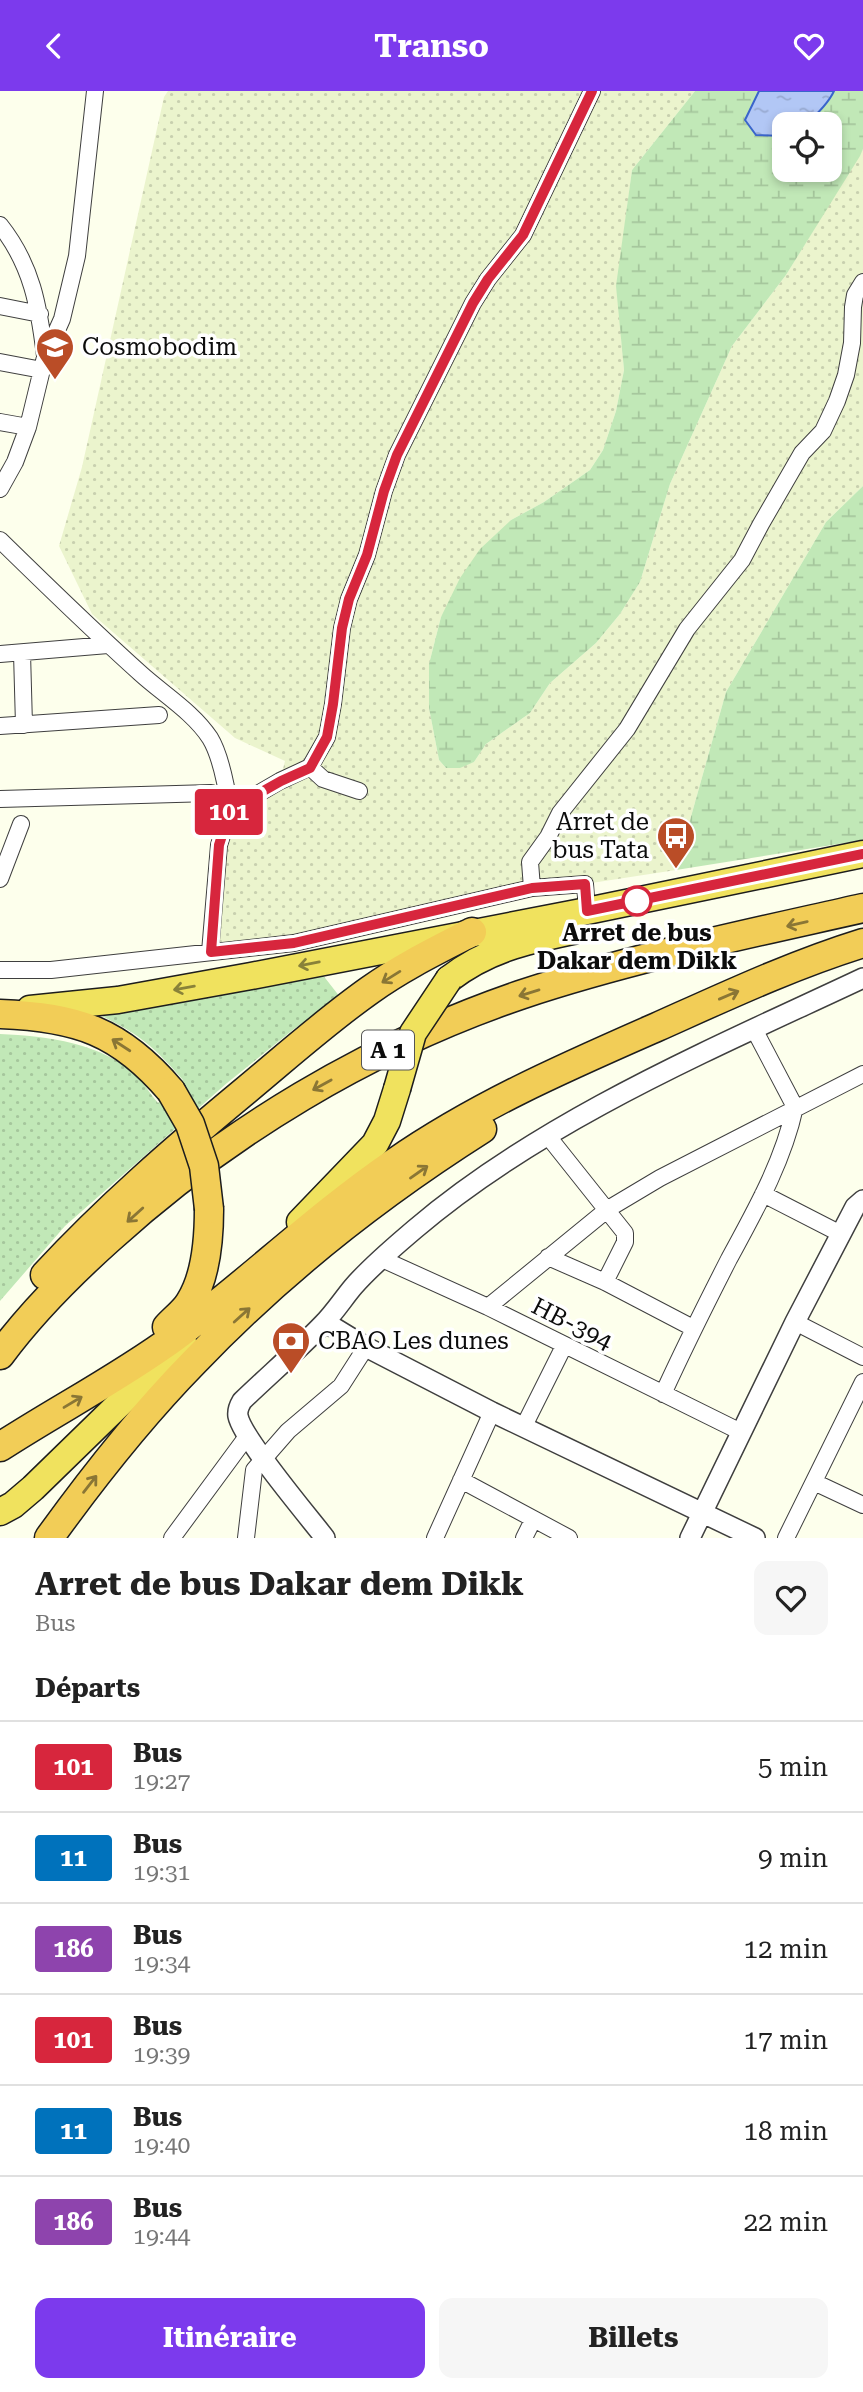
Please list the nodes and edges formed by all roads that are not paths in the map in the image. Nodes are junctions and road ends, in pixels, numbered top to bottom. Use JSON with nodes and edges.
{"nodes":[{"id":1,"x":95,"y":91,"type":"edge"},
{"id":2,"x":592,"y":91,"type":"edge"},
{"id":3,"x":0,"y":225,"type":"edge"},
{"id":4,"x":863,"y":282,"type":"edge"},
{"id":5,"x":0,"y":306,"type":"edge"},
{"id":6,"x":40,"y":314,"type":"junction"},
{"id":7,"x":0,"y":362,"type":"edge"},
{"id":8,"x":44,"y":363,"type":"junction"},
{"id":9,"x":0,"y":422,"type":"edge"},
{"id":10,"x":28,"y":427,"type":"junction"},
{"id":11,"x":0,"y":489,"type":"edge"},
{"id":12,"x":0,"y":540,"type":"edge"},
{"id":13,"x":108,"y":645,"type":"junction"},
{"id":14,"x":22,"y":653,"type":"junction"},
{"id":15,"x":0,"y":654,"type":"edge"},
{"id":16,"x":159,"y":715,"type":"dead end"},
{"id":17,"x":24,"y":725,"type":"junction"},
{"id":18,"x":0,"y":726,"type":"edge"},
{"id":19,"x":310,"y":768,"type":"junction"},
{"id":20,"x":359,"y":791,"type":"dead end"},
{"id":21,"x":211,"y":793,"type":"dead end"},
{"id":22,"x":0,"y":799,"type":"edge"},
{"id":23,"x":230,"y":810,"type":"junction"},
{"id":24,"x":21,"y":824,"type":"dead end"},
{"id":25,"x":863,"y":854,"type":"edge"},
{"id":26,"x":863,"y":871,"type":"edge"},
{"id":27,"x":0,"y":879,"type":"edge"},
{"id":28,"x":532,"y":888,"type":"junction"},
{"id":29,"x":863,"y":908,"type":"edge"},
{"id":30,"x":587,"y":911,"type":"junction"},
{"id":31,"x":472,"y":932,"type":"junction"},
{"id":32,"x":863,"y":943,"type":"edge"},
{"id":33,"x":211,"y":952,"type":"junction"},
{"id":34,"x":0,"y":971,"type":"edge"},
{"id":35,"x":863,"y":978,"type":"edge"},
{"id":36,"x":0,"y":1012,"type":"edge"},
{"id":37,"x":666,"y":1022,"type":"junction"},
{"id":38,"x":754,"y":1029,"type":"junction"},
{"id":39,"x":863,"y":1074,"type":"edge"},
{"id":40,"x":795,"y":1107,"type":"junction"},
{"id":41,"x":547,"y":1135,"type":"junction"},
{"id":42,"x":763,"y":1194,"type":"junction"},
{"id":43,"x":863,"y":1200,"type":"edge"},
{"id":44,"x":608,"y":1209,"type":"junction"},
{"id":45,"x":841,"y":1234,"type":"junction"},
{"id":46,"x":548,"y":1257,"type":"junction"},
{"id":47,"x":382,"y":1259,"type":"junction"},
{"id":48,"x":605,"y":1282,"type":"junction"},
{"id":49,"x":228,"y":1295,"type":"junction"},
{"id":50,"x":190,"y":1303,"type":"junction"},
{"id":51,"x":488,"y":1307,"type":"junction"},
{"id":52,"x":325,"y":1322,"type":"junction"},
{"id":53,"x":795,"y":1322,"type":"junction"},
{"id":54,"x":693,"y":1328,"type":"junction"},
{"id":55,"x":0,"y":1330,"type":"edge"},
{"id":56,"x":174,"y":1344,"type":"junction"},
{"id":57,"x":564,"y":1346,"type":"junction"},
{"id":58,"x":366,"y":1347,"type":"junction"},
{"id":59,"x":0,"y":1355,"type":"edge"},
{"id":60,"x":863,"y":1357,"type":"edge"},
{"id":61,"x":863,"y":1382,"type":"edge"},
{"id":62,"x":105,"y":1383,"type":"junction"},
{"id":63,"x":663,"y":1394,"type":"junction"},
{"id":64,"x":492,"y":1412,"type":"junction"},
{"id":65,"x":524,"y":1426,"type":"junction"},
{"id":66,"x":741,"y":1432,"type":"junction"},
{"id":67,"x":248,"y":1435,"type":"junction"},
{"id":68,"x":0,"y":1447,"type":"edge"},
{"id":69,"x":263,"y":1457,"type":"junction"},
{"id":70,"x":461,"y":1480,"type":"junction"},
{"id":71,"x":814,"y":1482,"type":"junction"},
{"id":72,"x":863,"y":1505,"type":"edge"},
{"id":73,"x":703,"y":1512,"type":"junction"},
{"id":74,"x":0,"y":1513,"type":"edge"},
{"id":75,"x":533,"y":1520,"type":"junction"},
{"id":76,"x":320,"y":1535,"type":"edge"},
{"id":77,"x":49,"y":1538,"type":"edge"},
{"id":78,"x":172,"y":1538,"type":"edge"},
{"id":79,"x":246,"y":1538,"type":"edge"},
{"id":80,"x":435,"y":1538,"type":"edge"},
{"id":81,"x":524,"y":1538,"type":"edge"},
{"id":82,"x":569,"y":1538,"type":"edge"},
{"id":83,"x":690,"y":1538,"type":"edge"},
{"id":84,"x":755,"y":1538,"type":"edge"},
{"id":85,"x":786,"y":1538,"type":"edge"}],
"edges":[{"from":1,"to":8,"type":"street"},
{"from":2,"to":19,"type":"street"},
{"from":3,"to":6,"type":"street"},
{"from":4,"to":28,"type":"street"},
{"from":5,"to":6,"type":"street"},
{"from":6,"to":8,"type":"street"},
{"from":7,"to":8,"type":"street"},
{"from":8,"to":10,"type":"street"},
{"from":9,"to":10,"type":"street"},
{"from":10,"to":11,"type":"street"},
{"from":12,"to":13,"type":"street"},
{"from":13,"to":14,"type":"street"},
{"from":13,"to":23,"type":"street"},
{"from":14,"to":15,"type":"street"},
{"from":14,"to":17,"type":"street"},
{"from":16,"to":17,"type":"street"},
{"from":17,"to":18,"type":"street"},
{"from":19,"to":20,"type":"street"},
{"from":19,"to":23,"type":"street"},
{"from":21,"to":22,"type":"street"},
{"from":23,"to":33,"type":"street"},
{"from":24,"to":27,"type":"street"},
{"from":25,"to":30,"type":"highway"},
{"from":26,"to":49,"type":"highway","bridge":true},
{"from":28,"to":30,"type":"street"},
{"from":28,"to":33,"type":"street"},
{"from":29,"to":59,"type":"highway","number":"A 1","one_way":true},
{"from":30,"to":31,"type":"highway"},
{"from":31,"to":36,"type":"highway","one_way":true},
{"from":31,"to":55,"type":"highway","one_way":true},
{"from":37,"to":32,"type":"highway","one_way":true},
{"from":33,"to":34,"type":"street"},
{"from":35,"to":38,"type":"street"},
{"from":50,"to":36,"type":"highway","one_way":true,"bridge":true},
{"from":37,"to":49,"type":"highway"},
{"from":77,"to":37,"type":"highway","one_way":true},
{"from":38,"to":40,"type":"street"},
{"from":38,"to":41,"type":"street"},
{"from":39,"to":40,"type":"street"},
{"from":40,"to":42,"type":"street"},
{"from":40,"to":44,"type":"street"},
{"from":41,"to":44,"type":"street"},
{"from":41,"to":47,"type":"street"},
{"from":42,"to":45,"type":"street"},
{"from":42,"to":54,"type":"street"},
{"from":43,"to":45,"type":"street"},
{"from":44,"to":46,"type":"street"},
{"from":44,"to":48,"type":"street"},
{"from":45,"to":53,"type":"street"},
{"from":46,"to":48,"type":"street"},
{"from":46,"to":51,"type":"street"},
{"from":47,"to":51,"type":"street","name":"HB-394"},
{"from":47,"to":52,"type":"street"},
{"from":48,"to":54,"type":"street"},
{"from":49,"to":56,"type":"highway"},
{"from":50,"to":56,"type":"highway"},
{"from":50,"to":62,"type":"highway"},
{"from":51,"to":57,"type":"street","name":"HB-394"},
{"from":52,"to":58,"type":"street"},
{"from":52,"to":67,"type":"street"},
{"from":53,"to":60,"type":"street"},
{"from":53,"to":66,"type":"street"},
{"from":54,"to":63,"type":"street"},
{"from":56,"to":62,"type":"highway"},
{"from":56,"to":74,"type":"highway"},
{"from":57,"to":63,"type":"street","name":"HB-394"},
{"from":57,"to":65,"type":"street"},
{"from":58,"to":64,"type":"street"},
{"from":58,"to":69,"type":"street"},
{"from":61,"to":71,"type":"street"},
{"from":68,"to":62,"type":"highway","one_way":true},
{"from":63,"to":66,"type":"street","name":"HB-394"},
{"from":64,"to":65,"type":"street"},
{"from":64,"to":70,"type":"street"},
{"from":65,"to":73,"type":"street"},
{"from":66,"to":73,"type":"street"},
{"from":67,"to":69,"type":"street"},
{"from":67,"to":78,"type":"street"},
{"from":69,"to":76,"type":"street"},
{"from":69,"to":79,"type":"street"},
{"from":70,"to":75,"type":"street"},
{"from":70,"to":80,"type":"street"},
{"from":71,"to":72,"type":"street"},
{"from":71,"to":85,"type":"street"},
{"from":73,"to":83,"type":"street"},
{"from":73,"to":84,"type":"street"},
{"from":75,"to":81,"type":"street"},
{"from":75,"to":82,"type":"street"}]}
